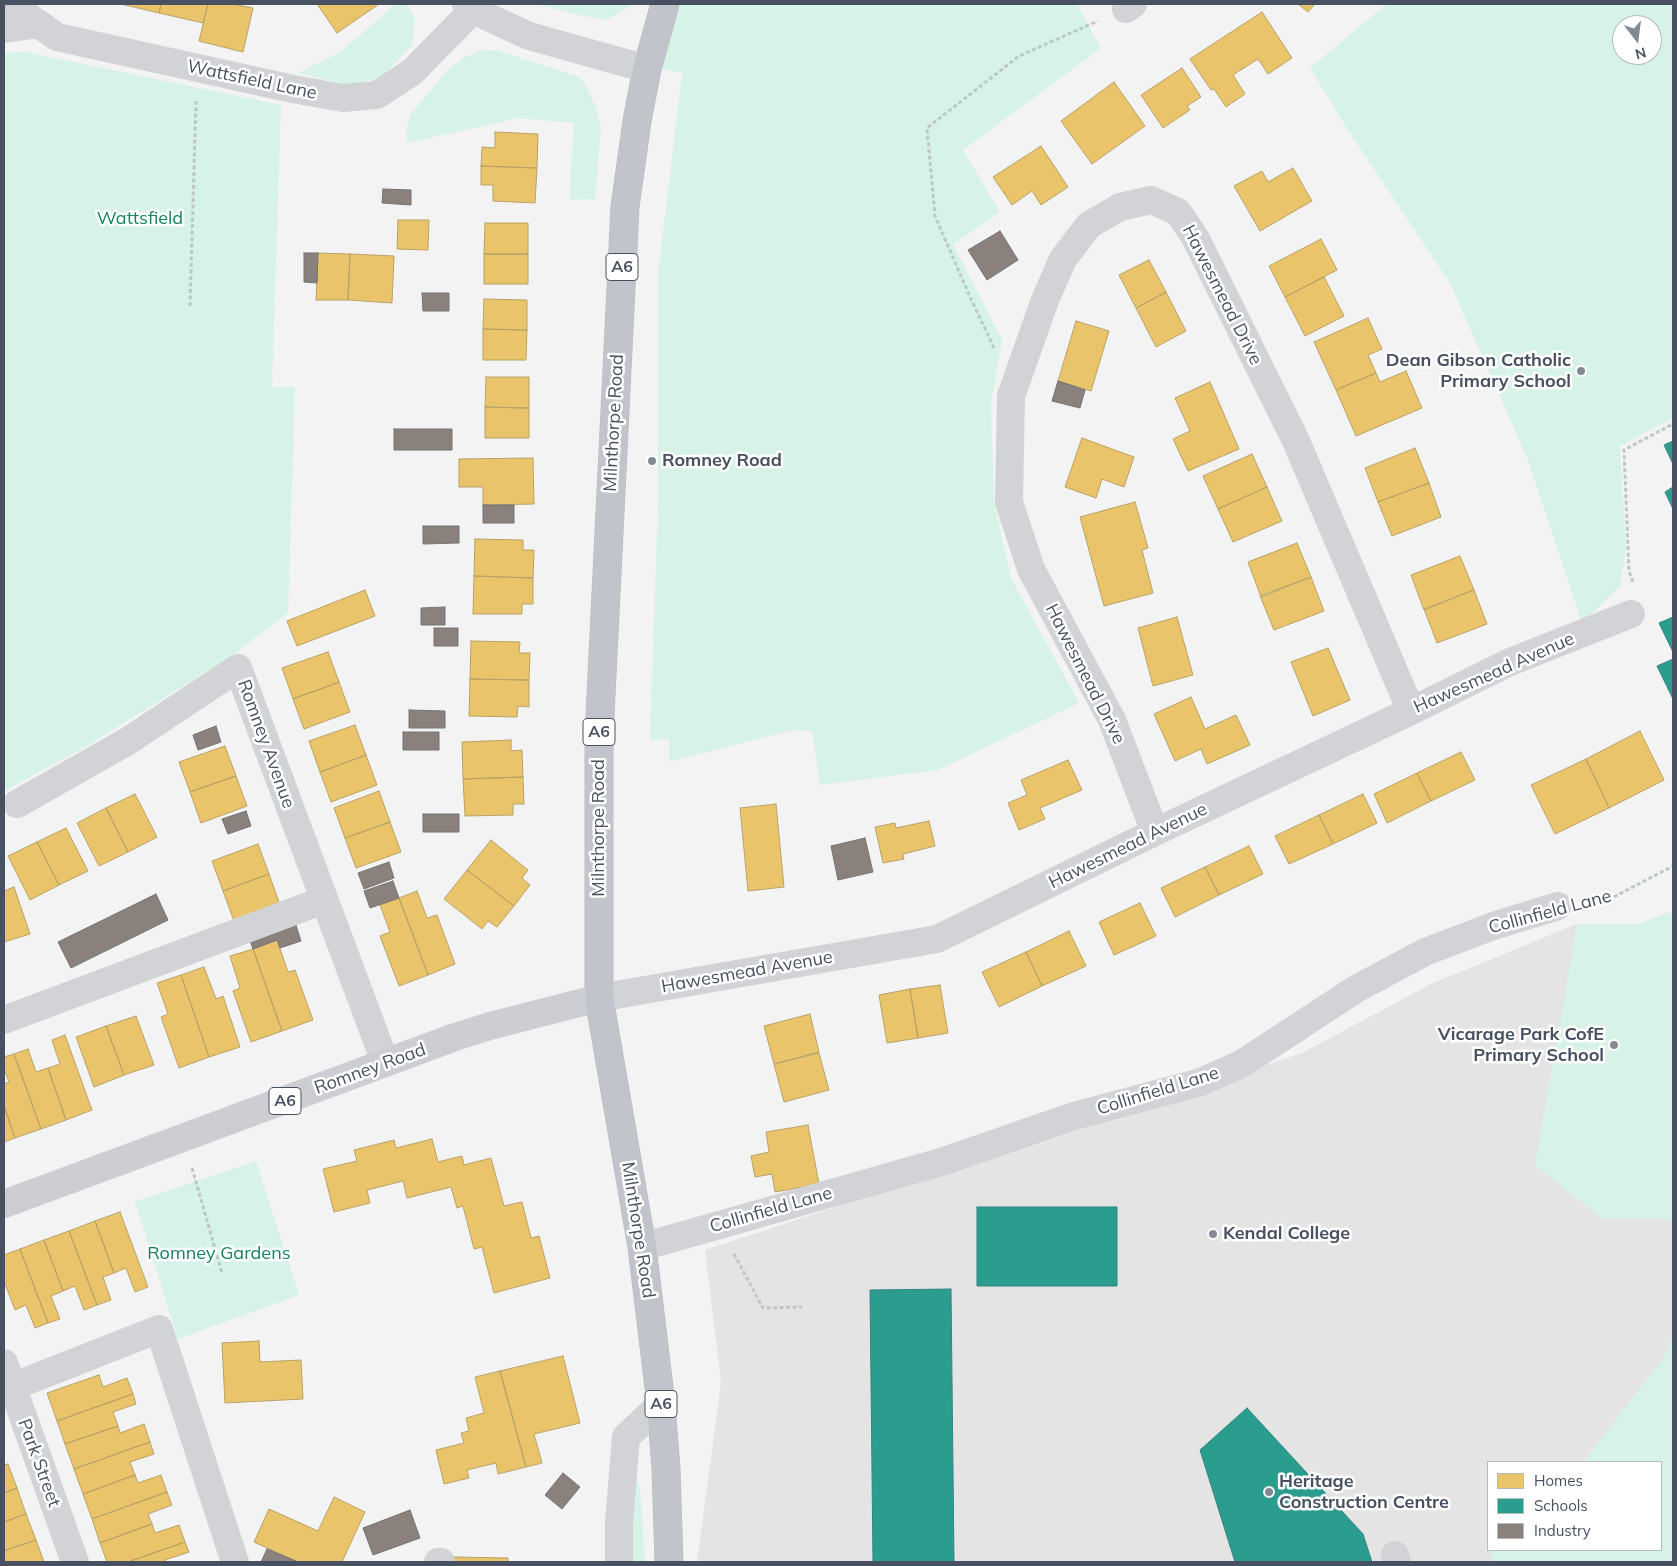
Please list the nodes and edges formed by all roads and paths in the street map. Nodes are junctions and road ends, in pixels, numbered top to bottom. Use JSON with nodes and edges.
{"nodes":[{"id":1,"x":11,"y":4,"type":"edge"},
{"id":2,"x":665,"y":4,"type":"edge"},
{"id":3,"x":1130,"y":6,"type":"edge"},
{"id":4,"x":469,"y":7,"type":"edge"},
{"id":5,"x":39,"y":24,"type":"junction"},
{"id":6,"x":4,"y":29,"type":"edge"},
{"id":7,"x":197,"y":68,"type":"junction"},
{"id":8,"x":647,"y":69,"type":"junction"},
{"id":9,"x":190,"y":306,"type":"dead end"},
{"id":10,"x":1020,"y":370,"type":"junction"},
{"id":11,"x":1673,"y":424,"type":"edge"},
{"id":12,"x":1634,"y":585,"type":"dead end"},
{"id":13,"x":1632,"y":614,"type":"dead end"},
{"id":14,"x":1411,"y":711,"type":"junction"},
{"id":15,"x":17,"y":804,"type":"dead end"},
{"id":16,"x":1155,"y":832,"type":"junction"},
{"id":17,"x":1673,"y":866,"type":"edge"},
{"id":18,"x":324,"y":900,"type":"junction"},
{"id":19,"x":1558,"y":906,"type":"joint"},
{"id":20,"x":600,"y":998,"type":"junction"},
{"id":21,"x":4,"y":1020,"type":"edge"},
{"id":22,"x":385,"y":1062,"type":"junction"},
{"id":23,"x":184,"y":1138,"type":"junction"},
{"id":24,"x":4,"y":1204,"type":"edge"},
{"id":25,"x":719,"y":1225,"type":"junction"},
{"id":26,"x":642,"y":1246,"type":"junction"},
{"id":27,"x":222,"y":1273,"type":"dead end"},
{"id":28,"x":802,"y":1307,"type":"dead end"},
{"id":29,"x":7,"y":1380,"type":"edge"},
{"id":30,"x":661,"y":1404,"type":"junction"},
{"id":31,"x":75,"y":1562,"type":"edge"},
{"id":32,"x":235,"y":1562,"type":"edge"},
{"id":33,"x":619,"y":1562,"type":"edge"},
{"id":34,"x":668,"y":1562,"type":"edge"}],
"edges":[{"from":1,"to":5,"type":"street","name":"Wattsfield Lane"},
{"from":2,"to":8,"type":"highway","name":"Milnthorpe Road","number":"A6"},
{"from":3,"to":10,"type":"path"},
{"from":4,"to":7,"type":"street","name":"Wattsfield Lane"},
{"from":4,"to":8,"type":"street"},
{"from":5,"to":6,"type":"street"},
{"from":5,"to":7,"type":"street","name":"Wattsfield Lane"},
{"from":7,"to":9,"type":"path"},
{"from":8,"to":20,"type":"highway","name":"Milnthorpe Road","number":"A6"},
{"from":10,"to":14,"type":"street","name":"Hawesmead Drive"},
{"from":10,"to":16,"type":"street","name":"Hawesmead Drive"},
{"from":11,"to":12,"type":"path"},
{"from":13,"to":14,"type":"street","name":"Hawesmead Avenue"},
{"from":14,"to":16,"type":"street","name":"Hawesmead Avenue"},
{"from":15,"to":18,"type":"street","name":"Romney Avenue"},
{"from":16,"to":20,"type":"street","name":"Hawesmead Avenue"},
{"from":17,"to":19,"type":"path","name":"Collinfield Lane"},
{"from":18,"to":21,"type":"street"},
{"from":18,"to":22,"type":"street","name":"Romney Avenue"},
{"from":19,"to":25,"type":"street","name":"Collinfield Lane"},
{"from":20,"to":22,"type":"main road","name":"Romney Road","number":"A6"},
{"from":20,"to":26,"type":"highway","name":"Milnthorpe Road","number":"A6"},
{"from":22,"to":23,"type":"main road","name":"Romney Road","number":"A6"},
{"from":23,"to":24,"type":"main road","name":"Romney Road","number":"A6"},
{"from":23,"to":27,"type":"path"},
{"from":25,"to":26,"type":"street","name":"Collinfield Lane"},
{"from":25,"to":28,"type":"path"},
{"from":26,"to":30,"type":"highway","name":"Milnthorpe Road","number":"A6"},
{"from":29,"to":31,"type":"street","name":"Park Street"},
{"from":29,"to":32,"type":"street"},
{"from":30,"to":33,"type":"street"},
{"from":30,"to":34,"type":"highway","name":"Milnthorpe Road","number":"A6"}]}
